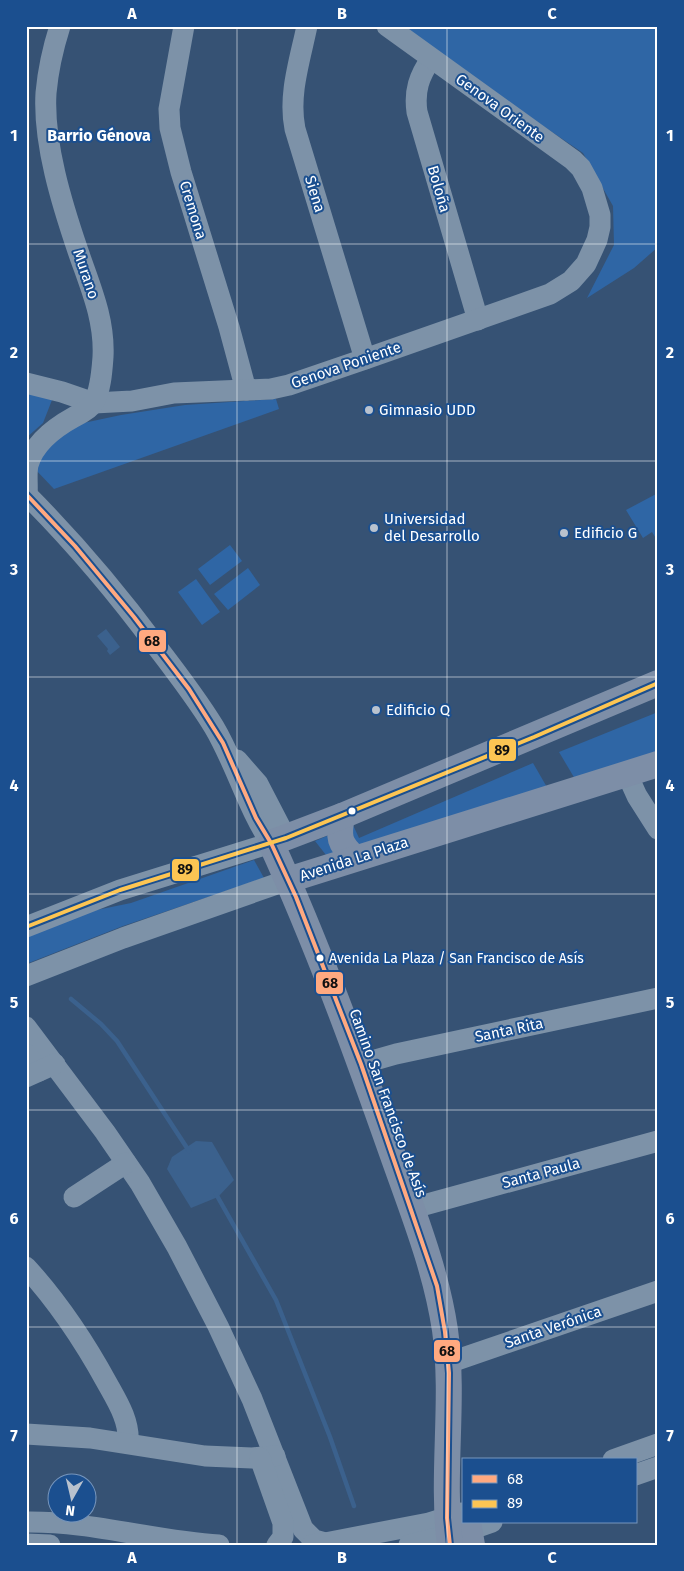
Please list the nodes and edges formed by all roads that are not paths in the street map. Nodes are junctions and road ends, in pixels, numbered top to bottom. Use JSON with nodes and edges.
{"nodes":[{"id":1,"x":60,"y":26,"type":"edge"},
{"id":2,"x":184,"y":26,"type":"edge"},
{"id":3,"x":307,"y":26,"type":"edge"},
{"id":4,"x":387,"y":26,"type":"edge"},
{"id":5,"x":431,"y":59,"type":"junction"},
{"id":6,"x":597,"y":203,"type":"joint"},
{"id":7,"x":478,"y":320,"type":"junction"},
{"id":8,"x":366,"y":359,"type":"junction"},
{"id":9,"x":26,"y":383,"type":"edge"},
{"id":10,"x":246,"y":390,"type":"junction"},
{"id":11,"x":62,"y":392,"type":"junction"},
{"id":12,"x":94,"y":403,"type":"junction"},
{"id":13,"x":26,"y":444,"type":"edge"},
{"id":14,"x":27,"y":495,"type":"edge"},
{"id":15,"x":658,"y":684,"type":"edge"},
{"id":16,"x":658,"y":764,"type":"edge"},
{"id":17,"x":627,"y":774,"type":"junction"},
{"id":18,"x":342,"y":816,"type":"junction"},
{"id":19,"x":658,"y":829,"type":"edge"},
{"id":20,"x":278,"y":840,"type":"junction"},
{"id":21,"x":355,"y":858,"type":"junction"},
{"id":22,"x":295,"y":877,"type":"junction"},
{"id":23,"x":26,"y":927,"type":"edge"},
{"id":24,"x":26,"y":976,"type":"edge"},
{"id":25,"x":658,"y":998,"type":"edge"},
{"id":26,"x":26,"y":1027,"type":"edge"},
{"id":27,"x":26,"y":1054,"type":"edge"},
{"id":28,"x":367,"y":1062,"type":"junction"},
{"id":29,"x":40,"y":1071,"type":"edge"},
{"id":30,"x":658,"y":1141,"type":"edge"},
{"id":31,"x":126,"y":1163,"type":"junction"},
{"id":32,"x":74,"y":1197,"type":"dead end"},
{"id":33,"x":424,"y":1204,"type":"junction"},
{"id":34,"x":26,"y":1267,"type":"edge"},
{"id":35,"x":658,"y":1291,"type":"edge"},
{"id":36,"x":456,"y":1360,"type":"junction"},
{"id":37,"x":26,"y":1434,"type":"edge"},
{"id":38,"x":128,"y":1443,"type":"junction"},
{"id":39,"x":658,"y":1444,"type":"edge"},
{"id":40,"x":268,"y":1457,"type":"junction"},
{"id":41,"x":466,"y":1458,"type":"edge"},
{"id":42,"x":619,"y":1458,"type":"edge"},
{"id":43,"x":658,"y":1467,"type":"edge"},
{"id":44,"x":636,"y":1474,"type":"edge"},
{"id":45,"x":462,"y":1487,"type":"edge"},
{"id":46,"x":26,"y":1522,"type":"edge"},
{"id":47,"x":464,"y":1529,"type":"edge"},
{"id":48,"x":26,"y":1544,"type":"edge"},
{"id":49,"x":318,"y":1544,"type":"edge"},
{"id":50,"x":50,"y":1545,"type":"edge"},
{"id":51,"x":219,"y":1545,"type":"edge"},
{"id":52,"x":277,"y":1545,"type":"edge"},
{"id":53,"x":409,"y":1545,"type":"edge"}],
"edges":[{"from":1,"to":12,"type":"street","name":"Murano"},
{"from":2,"to":10,"type":"street","name":"Cremona"},
{"from":3,"to":8,"type":"street","name":"Siena"},
{"from":4,"to":5,"type":"street","name":"Genova Oriente"},
{"from":5,"to":6,"type":"street","name":"Genova Oriente"},
{"from":5,"to":7,"type":"street","name":"Boloña"},
{"from":6,"to":7,"type":"street","name":"Genova Poniente"},
{"from":7,"to":8,"type":"street","name":"Genova Poniente"},
{"from":8,"to":10,"type":"street","name":"Genova Poniente"},
{"from":9,"to":11,"type":"street","name":"Genova Poniente"},
{"from":10,"to":12,"type":"street","name":"Genova Poniente"},
{"from":11,"to":12,"type":"street","name":"Genova Poniente"},
{"from":11,"to":13,"type":"street"},
{"from":12,"to":14,"type":"street"},
{"from":14,"to":20,"type":"street","name":"Camino San Francisco de Asís"},
{"from":15,"to":18,"type":"main road"},
{"from":16,"to":17,"type":"main road","name":"Avenida La Plaza"},
{"from":17,"to":19,"type":"street"},
{"from":17,"to":21,"type":"main road","name":"Avenida La Plaza"},
{"from":18,"to":20,"type":"main road"},
{"from":18,"to":21,"type":"main road"},
{"from":20,"to":22,"type":"main road","name":"Camino San Francisco de Asís"},
{"from":20,"to":23,"type":"street"},
{"from":21,"to":22,"type":"main road","name":"Avenida La Plaza"},
{"from":22,"to":24,"type":"street","name":"Avenida La Plaza"},
{"from":22,"to":28,"type":"main road","name":"Camino San Francisco de Asís"},
{"from":25,"to":28,"type":"street","name":"Santa Rita"},
{"from":26,"to":29,"type":"street"},
{"from":27,"to":29,"type":"street"},
{"from":28,"to":33,"type":"main road","name":"Camino San Francisco de Asís"},
{"from":28,"to":36,"type":"main road","name":"Camino San Francisco de Asís"},
{"from":29,"to":31,"type":"street"},
{"from":30,"to":33,"type":"street","name":"Santa Paula"},
{"from":31,"to":32,"type":"street"},
{"from":31,"to":40,"type":"street"},
{"from":33,"to":36,"type":"main road","name":"Camino San Francisco de Asís"},
{"from":34,"to":38,"type":"street"},
{"from":35,"to":36,"type":"street","name":"Santa Verónica"},
{"from":36,"to":41,"type":"main road","name":"Camino San Francisco de Asís"},
{"from":36,"to":45,"type":"main road","name":"Camino San Francisco de Asís"},
{"from":37,"to":38,"type":"street"},
{"from":38,"to":40,"type":"street"},
{"from":39,"to":42,"type":"street"},
{"from":40,"to":49,"type":"street"},
{"from":40,"to":52,"type":"street"},
{"from":43,"to":44,"type":"street"},
{"from":46,"to":51,"type":"street"},
{"from":47,"to":49,"type":"street"},
{"from":47,"to":53,"type":"street"},
{"from":48,"to":50,"type":"street"}]}
